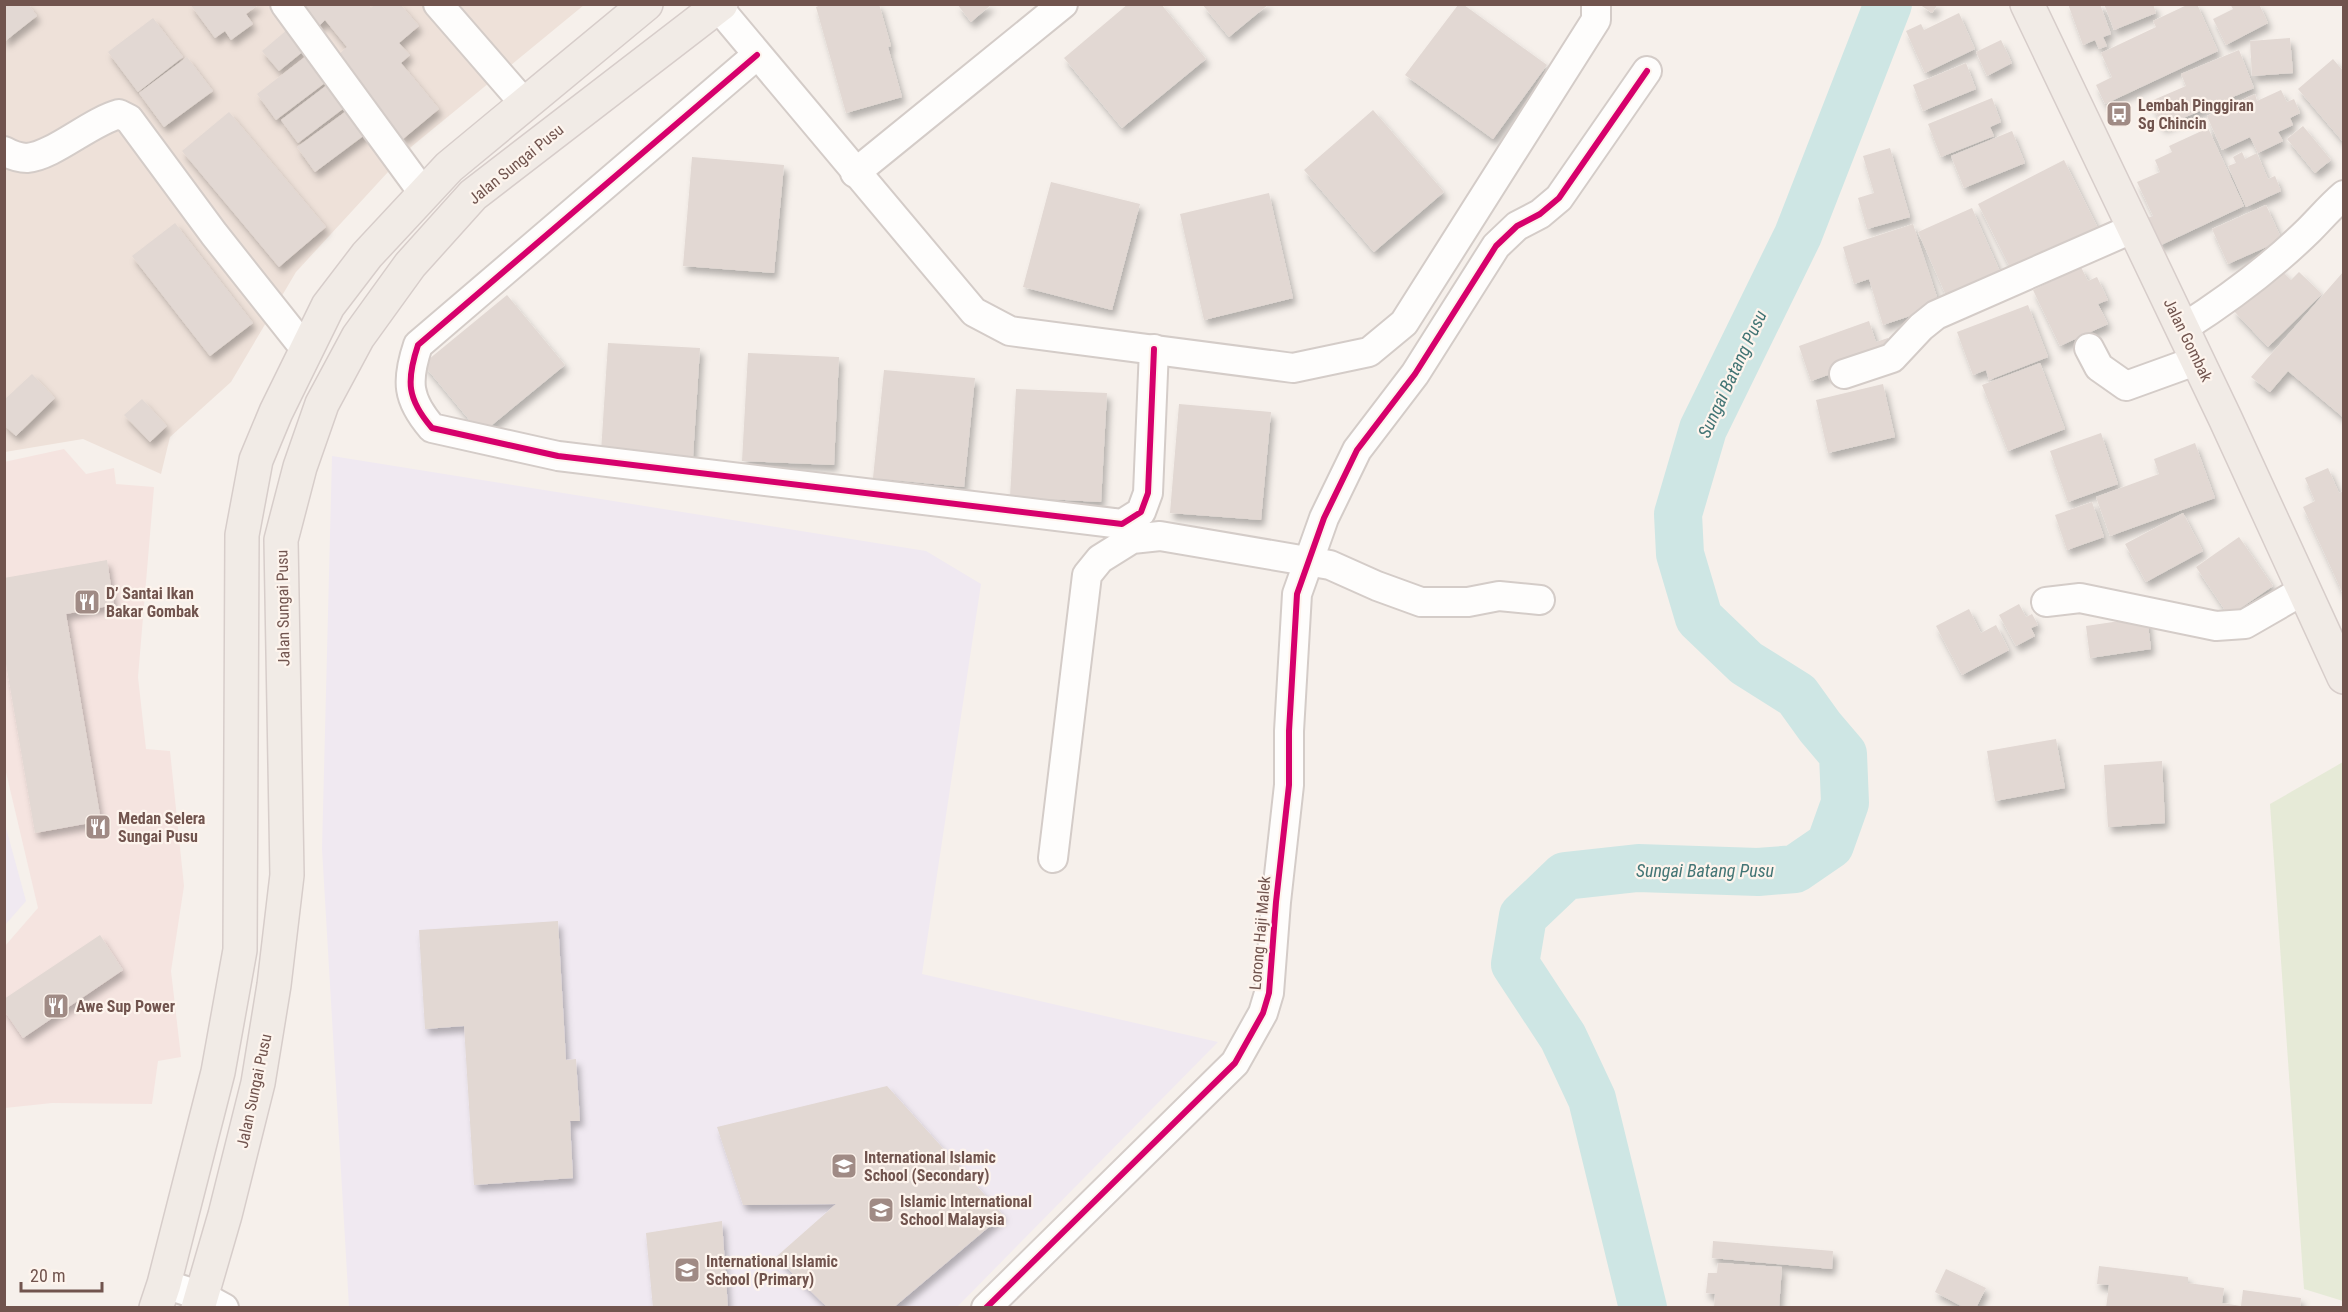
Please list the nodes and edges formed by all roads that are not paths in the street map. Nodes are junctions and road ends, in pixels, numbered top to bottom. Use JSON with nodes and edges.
{"nodes":[{"id":1,"x":285,"y":4,"type":"edge"},
{"id":2,"x":438,"y":4,"type":"edge"},
{"id":3,"x":646,"y":4,"type":"edge"},
{"id":4,"x":1063,"y":4,"type":"edge"},
{"id":5,"x":1596,"y":4,"type":"edge"},
{"id":6,"x":2027,"y":4,"type":"edge"},
{"id":7,"x":720,"y":6,"type":"edge"},
{"id":8,"x":757,"y":55,"type":"junction"},
{"id":9,"x":1647,"y":71,"type":"dead end"},
{"id":10,"x":524,"y":103,"type":"junction"},
{"id":11,"x":4,"y":152,"type":"edge"},
{"id":12,"x":855,"y":173,"type":"junction"},
{"id":13,"x":424,"y":194,"type":"junction"},
{"id":14,"x":2343,"y":195,"type":"edge"},
{"id":15,"x":2134,"y":228,"type":"junction"},
{"id":16,"x":2182,"y":328,"type":"junction"},
{"id":17,"x":2089,"y":348,"type":"dead end"},
{"id":18,"x":1154,"y":349,"type":"junction"},
{"id":19,"x":306,"y":350,"type":"junction"},
{"id":20,"x":2198,"y":360,"type":"junction"},
{"id":21,"x":1844,"y":374,"type":"dead end"},
{"id":22,"x":1310,"y":561,"type":"junction"},
{"id":23,"x":2304,"y":590,"type":"junction"},
{"id":24,"x":1540,"y":600,"type":"dead end"},
{"id":25,"x":2046,"y":602,"type":"dead end"},
{"id":26,"x":2343,"y":677,"type":"edge"},
{"id":27,"x":1053,"y":858,"type":"dead end"},
{"id":28,"x":160,"y":1296,"type":"edge"},
{"id":29,"x":208,"y":1304,"type":"edge"},
{"id":30,"x":987,"y":1308,"type":"edge"}],
"edges":[{"from":1,"to":13,"type":"street"},
{"from":2,"to":10,"type":"street"},
{"from":3,"to":10,"type":"main road"},
{"from":4,"to":12,"type":"street"},
{"from":5,"to":18,"type":"street"},
{"from":6,"to":15,"type":"main road","name":"Jalan Gombak"},
{"from":7,"to":8,"type":"street"},
{"from":7,"to":29,"type":"main road","name":"Jalan Sungai Pusu"},
{"from":8,"to":12,"type":"street"},
{"from":8,"to":18,"type":"street"},
{"from":9,"to":22,"type":"street","name":"Lorong Haji Malek"},
{"from":10,"to":13,"type":"main road"},
{"from":11,"to":19,"type":"street"},
{"from":12,"to":18,"type":"street"},
{"from":13,"to":19,"type":"main road"},
{"from":14,"to":16,"type":"street"},
{"from":15,"to":16,"type":"main road","name":"Jalan Gombak"},
{"from":15,"to":21,"type":"street"},
{"from":16,"to":20,"type":"main road","name":"Jalan Gombak"},
{"from":17,"to":20,"type":"street"},
{"from":19,"to":28,"type":"main road"},
{"from":20,"to":23,"type":"main road","name":"Jalan Gombak"},
{"from":22,"to":24,"type":"street"},
{"from":22,"to":27,"type":"street"},
{"from":22,"to":30,"type":"street","name":"Lorong Haji Malek"},
{"from":23,"to":25,"type":"street"},
{"from":23,"to":26,"type":"main road","name":"Jalan Gombak"},
{"from":28,"to":29,"type":"street"}]}
